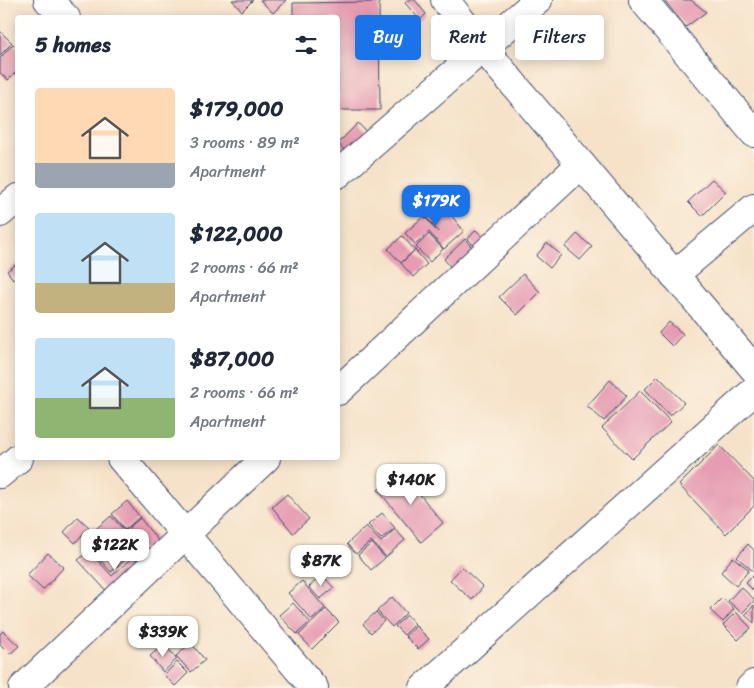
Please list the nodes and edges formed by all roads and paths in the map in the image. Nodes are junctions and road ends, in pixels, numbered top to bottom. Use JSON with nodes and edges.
{"nodes":[{"id":1,"x":48,"y":0,"type":"edge"},
{"id":2,"x":445,"y":0,"type":"edge"},
{"id":3,"x":538,"y":0,"type":"edge"},
{"id":4,"x":643,"y":0,"type":"edge"},
{"id":5,"x":63,"y":15,"type":"edge"},
{"id":6,"x":457,"y":15,"type":"edge"},
{"id":7,"x":505,"y":29,"type":"edge"},
{"id":8,"x":469,"y":60,"type":"edge"},
{"id":9,"x":493,"y":60,"type":"edge"},
{"id":10,"x":754,"y":133,"type":"edge"},
{"id":11,"x":581,"y":164,"type":"junction"},
{"id":12,"x":340,"y":172,"type":"edge"},
{"id":13,"x":15,"y":200,"type":"edge"},
{"id":14,"x":754,"y":208,"type":"edge"},
{"id":15,"x":0,"y":213,"type":"edge"},
{"id":16,"x":674,"y":275,"type":"junction"},
{"id":17,"x":754,"y":369,"type":"edge"},
{"id":18,"x":340,"y":389,"type":"edge"},
{"id":19,"x":754,"y":391,"type":"edge"},
{"id":20,"x":17,"y":460,"type":"edge"},
{"id":21,"x":123,"y":460,"type":"edge"},
{"id":22,"x":264,"y":460,"type":"edge"},
{"id":23,"x":0,"y":474,"type":"edge"},
{"id":24,"x":184,"y":534,"type":"junction"},
{"id":25,"x":754,"y":684,"type":"edge"},
{"id":26,"x":23,"y":688,"type":"edge"},
{"id":27,"x":314,"y":688,"type":"edge"},
{"id":28,"x":424,"y":688,"type":"edge"},
{"id":29,"x":750,"y":688,"type":"edge"}],
"edges":[{"from":1,"to":5,"type":"street"},
{"from":2,"to":6,"type":"street"},
{"from":3,"to":7,"type":"street"},
{"from":4,"to":10,"type":"street"},
{"from":8,"to":12,"type":"street"},
{"from":9,"to":11,"type":"street"},
{"from":11,"to":16,"type":"street"},
{"from":11,"to":18,"type":"street"},
{"from":13,"to":15,"type":"street"},
{"from":14,"to":16,"type":"street"},
{"from":16,"to":17,"type":"street"},
{"from":19,"to":28,"type":"street"},
{"from":20,"to":23,"type":"street"},
{"from":21,"to":24,"type":"street"},
{"from":22,"to":24,"type":"street"},
{"from":24,"to":26,"type":"street"},
{"from":24,"to":27,"type":"street"},
{"from":25,"to":29,"type":"street"}]}
